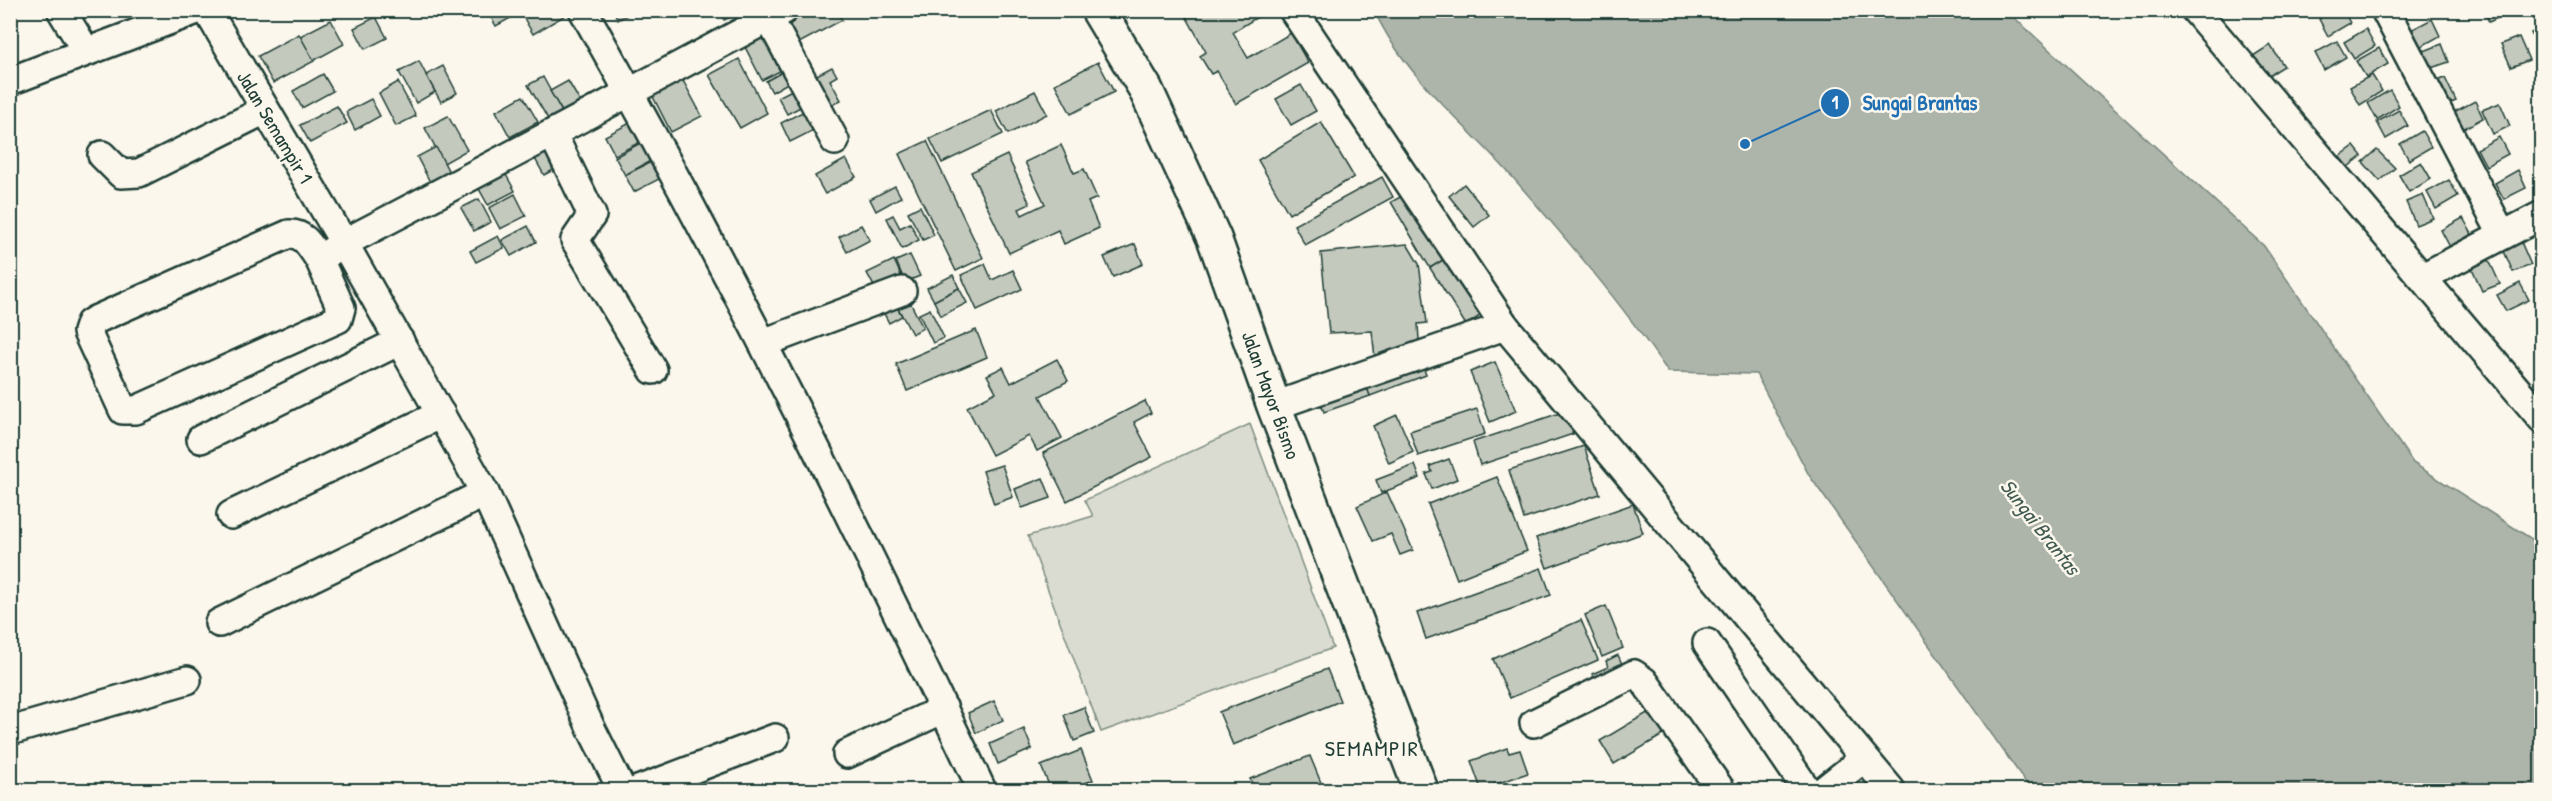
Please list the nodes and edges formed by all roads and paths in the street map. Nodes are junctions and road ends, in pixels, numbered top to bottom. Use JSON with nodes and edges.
{"nodes":[{"id":1,"x":61,"y":10,"type":"edge"},
{"id":2,"x":197,"y":10,"type":"edge"},
{"id":3,"x":207,"y":10,"type":"edge"},
{"id":4,"x":583,"y":10,"type":"edge"},
{"id":5,"x":1098,"y":10,"type":"edge"},
{"id":6,"x":1293,"y":10,"type":"edge"},
{"id":7,"x":2195,"y":10,"type":"edge"},
{"id":8,"x":2385,"y":10,"type":"edge"},
{"id":9,"x":777,"y":14,"type":"edge"},
{"id":10,"x":86,"y":51,"type":"junction"},
{"id":11,"x":10,"y":81,"type":"edge"},
{"id":12,"x":629,"y":92,"type":"junction"},
{"id":13,"x":265,"y":110,"type":"junction"},
{"id":14,"x":553,"y":135,"type":"junction"},
{"id":15,"x":835,"y":141,"type":"dead end"},
{"id":16,"x":102,"y":155,"type":"dead end"},
{"id":17,"x":2541,"y":215,"type":"edge"},
{"id":18,"x":2502,"y":234,"type":"junction"},
{"id":19,"x":344,"y":243,"type":"junction"},
{"id":20,"x":320,"y":259,"type":"junction"},
{"id":21,"x":2423,"y":277,"type":"junction"},
{"id":22,"x":902,"y":291,"type":"dead end"},
{"id":23,"x":1505,"y":326,"type":"junction"},
{"id":24,"x":400,"y":341,"type":"junction"},
{"id":25,"x":763,"y":343,"type":"junction"},
{"id":26,"x":653,"y":370,"type":"dead end"},
{"id":27,"x":1274,"y":406,"type":"junction"},
{"id":28,"x":441,"y":414,"type":"junction"},
{"id":29,"x":2541,"y":419,"type":"edge"},
{"id":30,"x":201,"y":439,"type":"dead end"},
{"id":31,"x":485,"y":493,"type":"junction"},
{"id":32,"x":231,"y":514,"type":"dead end"},
{"id":33,"x":219,"y":623,"type":"dead end"},
{"id":34,"x":1707,"y":643,"type":"dead end"},
{"id":35,"x":187,"y":680,"type":"dead end"},
{"id":36,"x":944,"y":709,"type":"junction"},
{"id":37,"x":1534,"y":723,"type":"dead end"},
{"id":38,"x":10,"y":731,"type":"edge"},
{"id":39,"x":775,"y":738,"type":"dead end"},
{"id":40,"x":847,"y":754,"type":"dead end"},
{"id":41,"x":1863,"y":759,"type":"junction"},
{"id":42,"x":622,"y":790,"type":"edge"},
{"id":43,"x":638,"y":790,"type":"edge"},
{"id":44,"x":982,"y":790,"type":"edge"},
{"id":45,"x":1421,"y":790,"type":"edge"},
{"id":46,"x":1721,"y":790,"type":"edge"},
{"id":47,"x":1807,"y":790,"type":"edge"},
{"id":48,"x":1824,"y":790,"type":"edge"},
{"id":49,"x":1891,"y":790,"type":"edge"}],
"edges":[{"from":1,"to":10,"type":"street"},
{"from":2,"to":10,"type":"street"},
{"from":3,"to":13,"type":"street","name":"Jalan Semampir 1"},
{"from":4,"to":12,"type":"street"},
{"from":5,"to":27,"type":"main road","name":"Jalan Mayor Bismo"},
{"from":6,"to":23,"type":"street"},
{"from":7,"to":21,"type":"street"},
{"from":8,"to":18,"type":"street"},
{"from":9,"to":12,"type":"street"},
{"from":9,"to":15,"type":"street"},
{"from":10,"to":11,"type":"street"},
{"from":12,"to":14,"type":"street"},
{"from":12,"to":25,"type":"street"},
{"from":13,"to":16,"type":"street"},
{"from":13,"to":19,"type":"street","name":"Jalan Semampir 1"},
{"from":14,"to":19,"type":"street"},
{"from":14,"to":26,"type":"street"},
{"from":17,"to":18,"type":"street"},
{"from":18,"to":21,"type":"street"},
{"from":19,"to":20,"type":"street"},
{"from":19,"to":24,"type":"street","name":"Jalan Semampir 1"},
{"from":20,"to":20,"type":"street"},
{"from":21,"to":29,"type":"street"},
{"from":22,"to":25,"type":"street"},
{"from":23,"to":27,"type":"street"},
{"from":23,"to":41,"type":"street"},
{"from":24,"to":28,"type":"street","name":"Jalan Semampir 1"},
{"from":24,"to":30,"type":"street"},
{"from":25,"to":36,"type":"street"},
{"from":27,"to":45,"type":"main road","name":"Jalan Mayor Bismo"},
{"from":28,"to":31,"type":"street","name":"Jalan Semampir 1"},
{"from":28,"to":32,"type":"street"},
{"from":31,"to":33,"type":"street"},
{"from":31,"to":42,"type":"street","name":"Jalan Semampir 1"},
{"from":34,"to":47,"type":"street"},
{"from":35,"to":38,"type":"street"},
{"from":36,"to":40,"type":"street"},
{"from":36,"to":44,"type":"street"},
{"from":37,"to":46,"type":"street"},
{"from":39,"to":43,"type":"street"},
{"from":41,"to":48,"type":"street"},
{"from":41,"to":49,"type":"street"}]}
